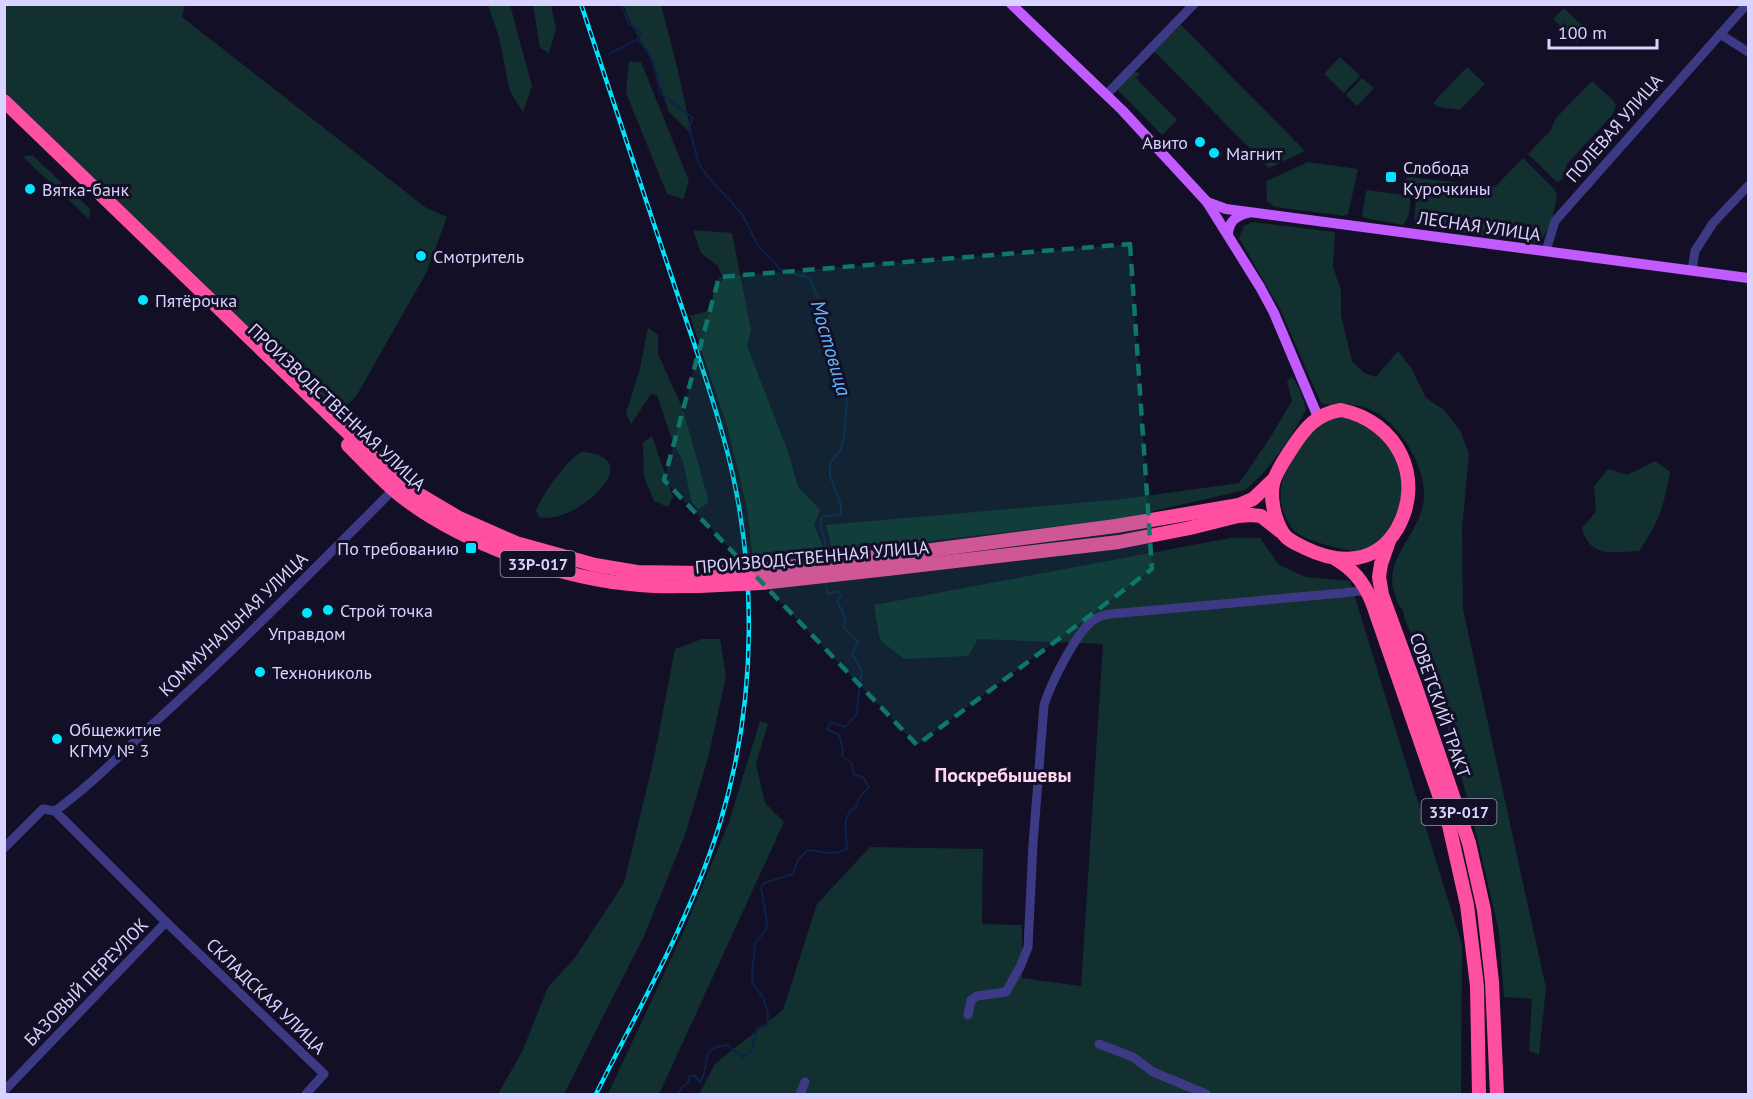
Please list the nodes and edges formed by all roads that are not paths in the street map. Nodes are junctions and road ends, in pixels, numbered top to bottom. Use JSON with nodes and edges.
{"nodes":[{"id":1,"x":1011,"y":4,"type":"edge"},
{"id":2,"x":1194,"y":4,"type":"edge"},
{"id":3,"x":1747,"y":4,"type":"edge"},
{"id":4,"x":1720,"y":34,"type":"junction"},
{"id":5,"x":1749,"y":52,"type":"edge"},
{"id":6,"x":1106,"y":95,"type":"junction"},
{"id":7,"x":4,"y":101,"type":"edge"},
{"id":8,"x":4,"y":112,"type":"edge"},
{"id":9,"x":1749,"y":186,"type":"edge"},
{"id":10,"x":1207,"y":202,"type":"junction"},
{"id":11,"x":1251,"y":212,"type":"junction"},
{"id":12,"x":1228,"y":234,"type":"junction"},
{"id":13,"x":1546,"y":251,"type":"junction"},
{"id":14,"x":1692,"y":270,"type":"junction"},
{"id":15,"x":1749,"y":278,"type":"edge"},
{"id":16,"x":1318,"y":417,"type":"junction"},
{"id":17,"x":1274,"y":479,"type":"junction"},
{"id":18,"x":396,"y":486,"type":"junction"},
{"id":19,"x":1283,"y":533,"type":"junction"},
{"id":20,"x":1389,"y":542,"type":"junction"},
{"id":21,"x":1334,"y":558,"type":"junction"},
{"id":22,"x":887,"y":563,"type":"junction"},
{"id":23,"x":1367,"y":590,"type":"junction"},
{"id":24,"x":55,"y":811,"type":"junction"},
{"id":25,"x":4,"y":849,"type":"edge"},
{"id":26,"x":166,"y":922,"type":"junction"},
{"id":27,"x":968,"y":1015,"type":"dead end"},
{"id":28,"x":1099,"y":1044,"type":"dead end"},
{"id":29,"x":805,"y":1082,"type":"dead end"},
{"id":30,"x":4,"y":1091,"type":"edge"},
{"id":31,"x":306,"y":1095,"type":"edge"},
{"id":32,"x":800,"y":1095,"type":"edge"},
{"id":33,"x":1206,"y":1095,"type":"edge"},
{"id":34,"x":1479,"y":1095,"type":"edge"},
{"id":35,"x":1497,"y":1095,"type":"edge"}],
"edges":[{"from":1,"to":6,"type":"main road"},
{"from":2,"to":6,"type":"street"},
{"from":3,"to":4,"type":"street","name":"ПОЛЕВАЯ УЛИЦА"},
{"from":4,"to":5,"type":"street"},
{"from":4,"to":13,"type":"street","name":"ПОЛЕВАЯ УЛИЦА"},
{"from":6,"to":10,"type":"main road"},
{"from":7,"to":18,"type":"highway","name":"ПРОИЗВОДСТВЕННАЯ УЛИЦА","number":"33Р-017"},
{"from":8,"to":18,"type":"highway","name":"ПРОИЗВОДСТВЕННАЯ УЛИЦА","number":"33Р-017"},
{"from":9,"to":14,"type":"street"},
{"from":10,"to":11,"type":"main road","name":"ЛЕСНАЯ УЛИЦА"},
{"from":10,"to":12,"type":"main road"},
{"from":11,"to":12,"type":"main road"},
{"from":11,"to":13,"type":"main road","name":"ЛЕСНАЯ УЛИЦА"},
{"from":12,"to":16,"type":"main road"},
{"from":13,"to":14,"type":"main road","name":"ЛЕСНАЯ УЛИЦА"},
{"from":14,"to":15,"type":"main road","name":"ЛЕСНАЯ УЛИЦА"},
{"from":16,"to":17,"type":"highway","number":"33Р-017"},
{"from":16,"to":20,"type":"highway","number":"33Р-017"},
{"from":17,"to":19,"type":"highway"},
{"from":17,"to":22,"type":"highway","name":"ПРОИЗВОДСТВЕННАЯ УЛИЦА","number":"33Р-017"},
{"from":18,"to":22,"type":"highway","name":"ПРОИЗВОДСТВЕННАЯ УЛИЦА","number":"33Р-017","bridge":true},
{"from":18,"to":24,"type":"street","name":"КОММУНАЛЬНАЯ УЛИЦА"},
{"from":19,"to":21,"type":"highway","number":"33Р-017"},
{"from":19,"to":22,"type":"highway","name":"ПРОИЗВОДСТВЕННАЯ УЛИЦА","number":"33Р-017"},
{"from":20,"to":21,"type":"highway","number":"33Р-017"},
{"from":20,"to":35,"type":"highway","name":"СОВЕТСКИЙ ТРАКТ","number":"33Р-017"},
{"from":21,"to":23,"type":"highway","name":"СОВЕТСКИЙ ТРАКТ","number":"33Р-017"},
{"from":23,"to":27,"type":"street"},
{"from":23,"to":34,"type":"highway","name":"СОВЕТСКИЙ ТРАКТ","number":"33Р-017"},
{"from":24,"to":25,"type":"street","name":"КОММУНАЛЬНАЯ УЛИЦА"},
{"from":24,"to":26,"type":"street"},
{"from":26,"to":30,"type":"street","name":"БАЗОВЫЙ ПЕРЕУЛОК"},
{"from":26,"to":31,"type":"street","name":"СКЛАДСКАЯ УЛИЦА"},
{"from":28,"to":33,"type":"street"},
{"from":29,"to":32,"type":"street"}]}
